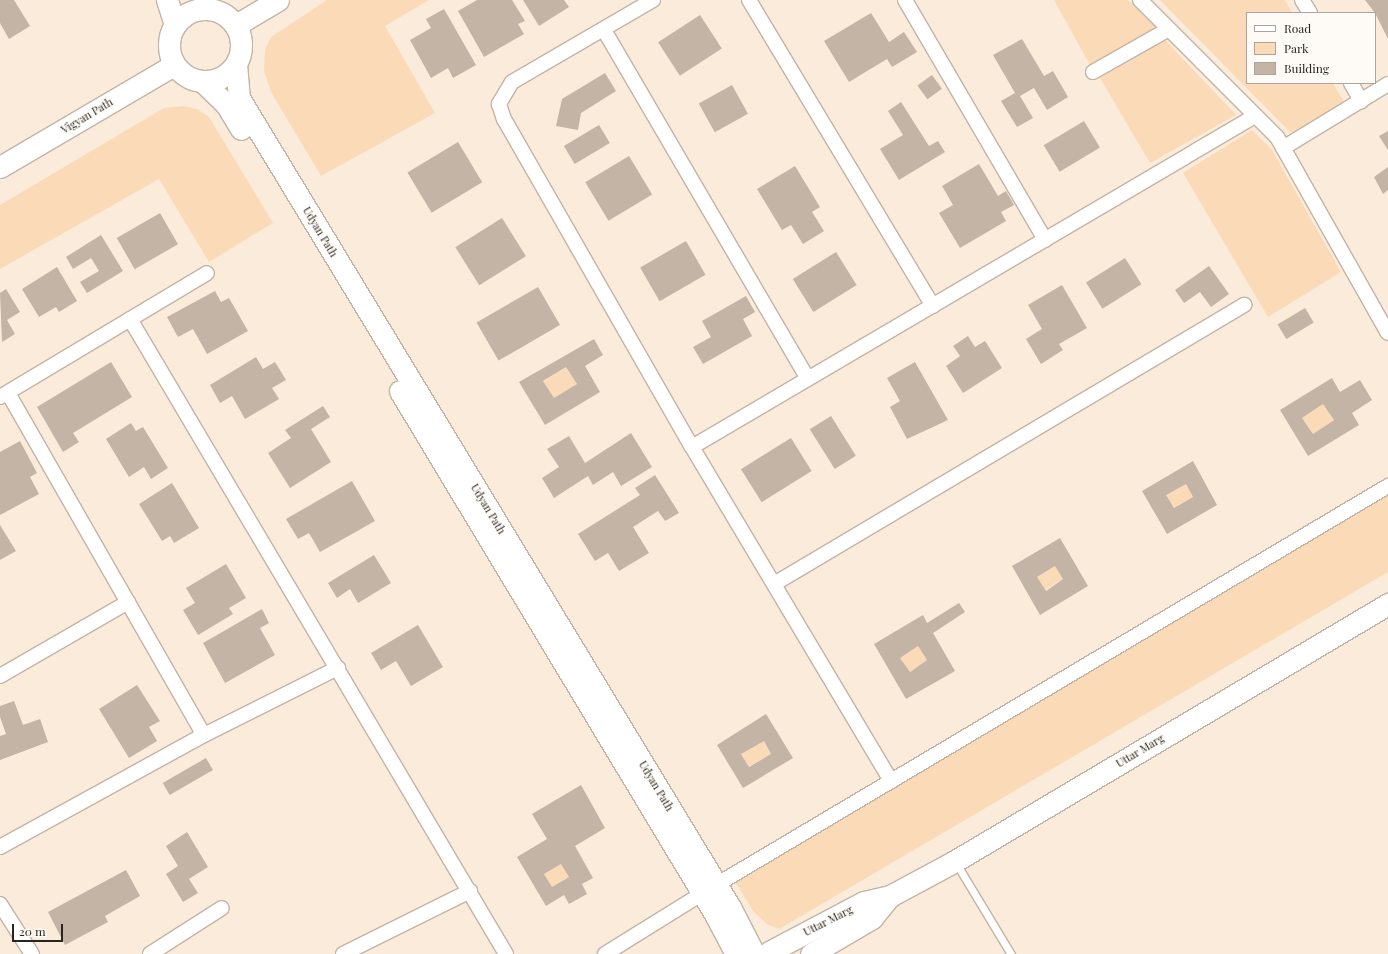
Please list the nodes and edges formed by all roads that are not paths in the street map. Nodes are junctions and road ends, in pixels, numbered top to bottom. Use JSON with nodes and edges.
{"nodes":[{"id":1,"x":167,"y":0,"type":"edge"},
{"id":2,"x":278,"y":0,"type":"edge"},
{"id":3,"x":653,"y":0,"type":"edge"},
{"id":4,"x":749,"y":0,"type":"edge"},
{"id":5,"x":905,"y":0,"type":"edge"},
{"id":6,"x":1140,"y":0,"type":"edge"},
{"id":7,"x":1302,"y":0,"type":"edge"},
{"id":8,"x":194,"y":4,"type":"edge"},
{"id":9,"x":1309,"y":12,"type":"edge"},
{"id":10,"x":175,"y":24,"type":"junction"},
{"id":11,"x":236,"y":25,"type":"junction"},
{"id":12,"x":1169,"y":29,"type":"junction"},
{"id":13,"x":604,"y":30,"type":"junction"},
{"id":14,"x":236,"y":64,"type":"junction"},
{"id":15,"x":174,"y":65,"type":"junction"},
{"id":16,"x":1093,"y":72,"type":"dead end"},
{"id":17,"x":203,"y":82,"type":"junction"},
{"id":18,"x":1352,"y":84,"type":"edge"},
{"id":19,"x":1388,"y":84,"type":"edge"},
{"id":20,"x":1361,"y":101,"type":"junction"},
{"id":21,"x":1255,"y":116,"type":"junction"},
{"id":22,"x":1283,"y":148,"type":"junction"},
{"id":23,"x":0,"y":167,"type":"edge"},
{"id":24,"x":1045,"y":240,"type":"junction"},
{"id":25,"x":207,"y":273,"type":"dead end"},
{"id":26,"x":1244,"y":305,"type":"dead end"},
{"id":27,"x":933,"y":306,"type":"junction"},
{"id":28,"x":130,"y":319,"type":"junction"},
{"id":29,"x":1388,"y":333,"type":"edge"},
{"id":30,"x":808,"y":379,"type":"junction"},
{"id":31,"x":4,"y":395,"type":"edge"},
{"id":32,"x":692,"y":448,"type":"junction"},
{"id":33,"x":1388,"y":486,"type":"edge"},
{"id":34,"x":774,"y":584,"type":"junction"},
{"id":35,"x":128,"y":602,"type":"junction"},
{"id":36,"x":1388,"y":604,"type":"edge"},
{"id":37,"x":338,"y":668,"type":"junction"},
{"id":38,"x":0,"y":676,"type":"edge"},
{"id":39,"x":204,"y":735,"type":"junction"},
{"id":40,"x":891,"y":781,"type":"junction"},
{"id":41,"x":0,"y":847,"type":"edge"},
{"id":42,"x":955,"y":861,"type":"junction"},
{"id":43,"x":709,"y":889,"type":"junction"},
{"id":44,"x":470,"y":891,"type":"junction"},
{"id":45,"x":890,"y":896,"type":"junction"},
{"id":46,"x":0,"y":904,"type":"edge"},
{"id":47,"x":222,"y":908,"type":"dead end"},
{"id":48,"x":754,"y":953,"type":"edge"},
{"id":49,"x":32,"y":954,"type":"edge"},
{"id":50,"x":150,"y":954,"type":"edge"},
{"id":51,"x":343,"y":954,"type":"edge"},
{"id":52,"x":506,"y":954,"type":"edge"},
{"id":53,"x":606,"y":954,"type":"edge"},
{"id":54,"x":812,"y":954,"type":"edge"},
{"id":55,"x":1011,"y":954,"type":"edge"}],
"edges":[{"from":1,"to":10,"type":"main road"},
{"from":2,"to":11,"type":"main road"},
{"from":3,"to":13,"type":"street"},
{"from":4,"to":27,"type":"street"},
{"from":5,"to":24,"type":"street"},
{"from":6,"to":12,"type":"street"},
{"from":7,"to":9,"type":"street"},
{"from":8,"to":10,"type":"main road"},
{"from":8,"to":11,"type":"main road"},
{"from":10,"to":15,"type":"main road"},
{"from":11,"to":14,"type":"main road"},
{"from":12,"to":16,"type":"street"},
{"from":12,"to":21,"type":"street"},
{"from":13,"to":30,"type":"street"},
{"from":13,"to":32,"type":"street"},
{"from":14,"to":17,"type":"main road"},
{"from":14,"to":43,"type":"main road","name":"Udyan Path"},
{"from":15,"to":17,"type":"main road"},
{"from":15,"to":23,"type":"main road","name":"Vigyan Path"},
{"from":17,"to":43,"type":"main road","name":"Udyan Path"},
{"from":18,"to":20,"type":"street"},
{"from":19,"to":20,"type":"street"},
{"from":20,"to":22,"type":"street"},
{"from":21,"to":22,"type":"street"},
{"from":21,"to":24,"type":"street"},
{"from":22,"to":29,"type":"street"},
{"from":24,"to":27,"type":"street"},
{"from":25,"to":28,"type":"street"},
{"from":26,"to":34,"type":"street"},
{"from":27,"to":30,"type":"street"},
{"from":28,"to":31,"type":"street"},
{"from":28,"to":37,"type":"street"},
{"from":30,"to":32,"type":"street"},
{"from":31,"to":35,"type":"street"},
{"from":32,"to":34,"type":"street"},
{"from":33,"to":40,"type":"street"},
{"from":34,"to":40,"type":"street"},
{"from":35,"to":38,"type":"street"},
{"from":35,"to":39,"type":"street"},
{"from":36,"to":42,"type":"main road","name":"Uttar Marg"},
{"from":37,"to":39,"type":"street"},
{"from":37,"to":44,"type":"street"},
{"from":39,"to":41,"type":"street"},
{"from":40,"to":43,"type":"street"},
{"from":42,"to":45,"type":"main road","name":"Uttar Marg"},
{"from":42,"to":55,"type":"lane"},
{"from":43,"to":48,"type":"main road","name":"Udyan Path"},
{"from":43,"to":53,"type":"street"},
{"from":44,"to":51,"type":"street"},
{"from":44,"to":52,"type":"street"},
{"from":45,"to":48,"type":"main road","name":"Uttar Marg"},
{"from":45,"to":54,"type":"main road","name":"Uttar Marg"},
{"from":46,"to":49,"type":"street"},
{"from":47,"to":50,"type":"street"}]}
